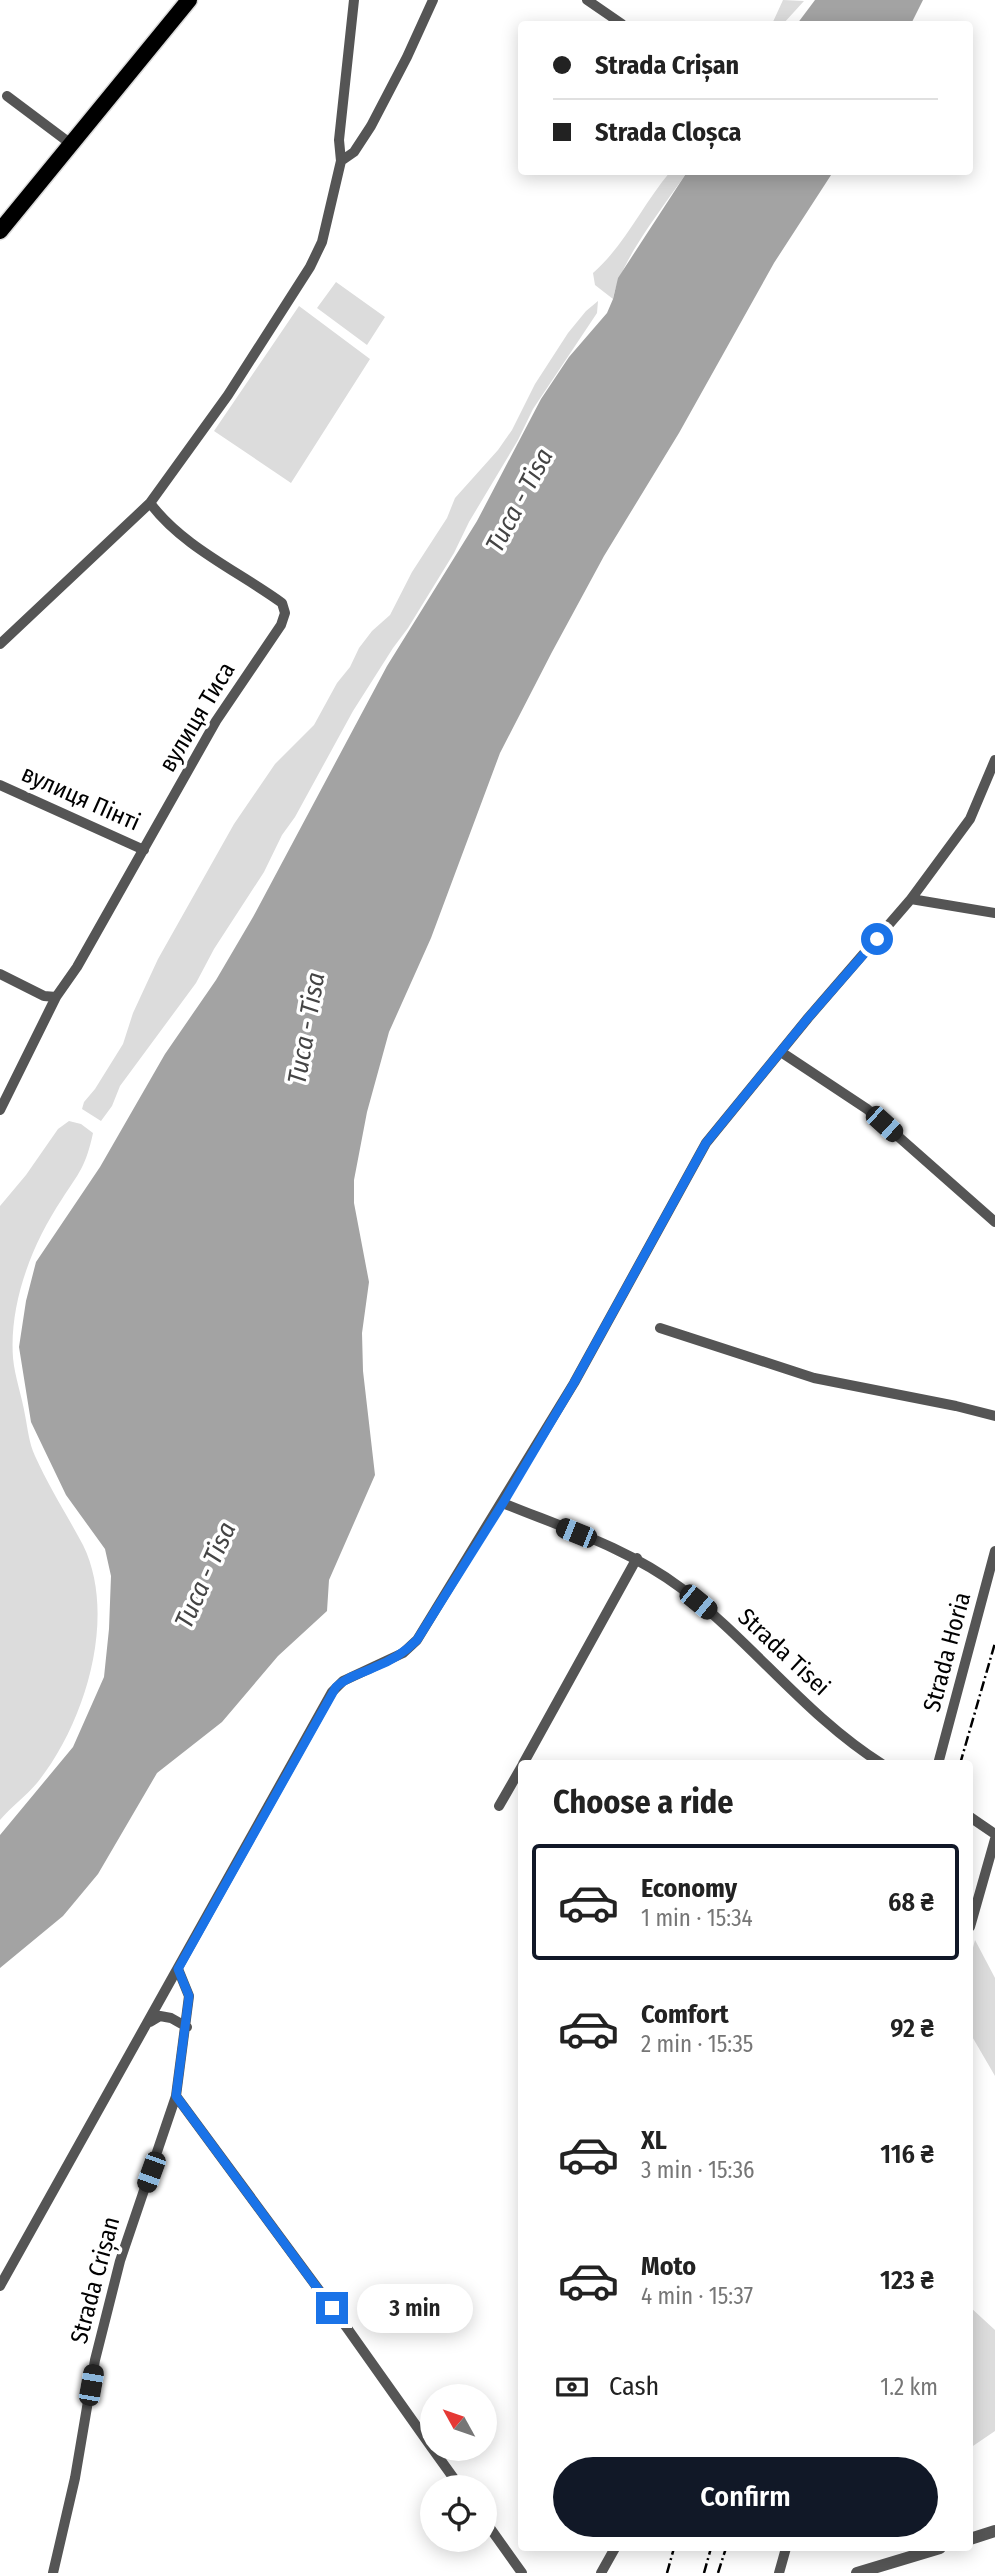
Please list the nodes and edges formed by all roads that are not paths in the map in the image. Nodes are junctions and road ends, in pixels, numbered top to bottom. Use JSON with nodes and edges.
{"nodes":[{"id":1,"x":188,"y":0,"type":"edge"},
{"id":2,"x":354,"y":0,"type":"edge"},
{"id":3,"x":433,"y":0,"type":"edge"},
{"id":4,"x":587,"y":0,"type":"edge"},
{"id":5,"x":618,"y":21,"type":"edge"},
{"id":6,"x":8,"y":96,"type":"dead end"},
{"id":7,"x":71,"y":144,"type":"junction"},
{"id":8,"x":341,"y":161,"type":"junction"},
{"id":9,"x":0,"y":231,"type":"edge"},
{"id":10,"x":150,"y":503,"type":"junction"},
{"id":11,"x":0,"y":644,"type":"edge"},
{"id":12,"x":995,"y":760,"type":"edge"},
{"id":13,"x":0,"y":785,"type":"edge"},
{"id":14,"x":144,"y":850,"type":"junction"},
{"id":15,"x":911,"y":899,"type":"junction"},
{"id":16,"x":995,"y":913,"type":"edge"},
{"id":17,"x":0,"y":974,"type":"edge"},
{"id":18,"x":56,"y":997,"type":"junction"},
{"id":19,"x":781,"y":1052,"type":"junction"},
{"id":20,"x":0,"y":1110,"type":"edge"},
{"id":21,"x":995,"y":1222,"type":"edge"},
{"id":22,"x":660,"y":1328,"type":"dead end"},
{"id":23,"x":995,"y":1416,"type":"edge"},
{"id":24,"x":503,"y":1503,"type":"junction"},
{"id":25,"x":995,"y":1551,"type":"edge"},
{"id":26,"x":636,"y":1558,"type":"junction"},
{"id":27,"x":525,"y":1760,"type":"edge"},
{"id":28,"x":876,"y":1760,"type":"edge"},
{"id":29,"x":939,"y":1760,"type":"edge"},
{"id":30,"x":518,"y":1772,"type":"edge"},
{"id":31,"x":499,"y":1806,"type":"dead end"},
{"id":32,"x":973,"y":1819,"type":"edge"},
{"id":33,"x":995,"y":1836,"type":"edge"},
{"id":34,"x":973,"y":1916,"type":"edge"},
{"id":35,"x":178,"y":1969,"type":"junction"},
{"id":36,"x":147,"y":2023,"type":"junction"},
{"id":37,"x":187,"y":2027,"type":"junction"},
{"id":38,"x":176,"y":2096,"type":"junction"},
{"id":39,"x":0,"y":2286,"type":"edge"},
{"id":40,"x":420,"y":2431,"type":"edge"},
{"id":41,"x":995,"y":2532,"type":"edge"},
{"id":42,"x":497,"y":2538,"type":"edge"},
{"id":43,"x":973,"y":2538,"type":"edge"},
{"id":44,"x":613,"y":2551,"type":"edge"},
{"id":45,"x":785,"y":2551,"type":"edge"},
{"id":46,"x":930,"y":2551,"type":"edge"},
{"id":47,"x":53,"y":2573,"type":"edge"},
{"id":48,"x":522,"y":2573,"type":"edge"},
{"id":49,"x":601,"y":2573,"type":"edge"},
{"id":50,"x":779,"y":2573,"type":"edge"},
{"id":51,"x":857,"y":2573,"type":"edge"}],
"edges":[{"from":1,"to":7,"type":"main road"},
{"from":2,"to":8,"type":"street"},
{"from":3,"to":8,"type":"street"},
{"from":4,"to":5,"type":"street"},
{"from":6,"to":7,"type":"street"},
{"from":7,"to":9,"type":"main road"},
{"from":8,"to":10,"type":"street"},
{"from":10,"to":11,"type":"street"},
{"from":10,"to":14,"type":"street","name":"вулиця Тиса"},
{"from":12,"to":15,"type":"street"},
{"from":13,"to":14,"type":"street","name":"вулиця Пінті"},
{"from":14,"to":18,"type":"street","name":"вулиця Тиса"},
{"from":15,"to":16,"type":"street"},
{"from":15,"to":19,"type":"street"},
{"from":17,"to":18,"type":"street"},
{"from":18,"to":20,"type":"street","name":"вулиця Тиса"},
{"from":19,"to":21,"type":"street"},
{"from":19,"to":24,"type":"street"},
{"from":22,"to":23,"type":"street"},
{"from":24,"to":26,"type":"street","name":"Strada Tisei"},
{"from":24,"to":35,"type":"street"},
{"from":25,"to":29,"type":"street","name":"Strada Horia"},
{"from":26,"to":27,"type":"street"},
{"from":26,"to":28,"type":"street","name":"Strada Tisei"},
{"from":30,"to":31,"type":"street"},
{"from":32,"to":33,"type":"street"},
{"from":33,"to":34,"type":"street"},
{"from":35,"to":36,"type":"street"},
{"from":35,"to":37,"type":"street","name":"Strada Crișan"},
{"from":36,"to":37,"type":"street"},
{"from":36,"to":39,"type":"street"},
{"from":37,"to":38,"type":"street","name":"Strada Crișan"},
{"from":38,"to":40,"type":"street"},
{"from":38,"to":47,"type":"street","name":"Strada Crișan"},
{"from":41,"to":43,"type":"street"},
{"from":42,"to":48,"type":"street"},
{"from":44,"to":49,"type":"street"},
{"from":45,"to":50,"type":"street"},
{"from":46,"to":51,"type":"street"}]}
